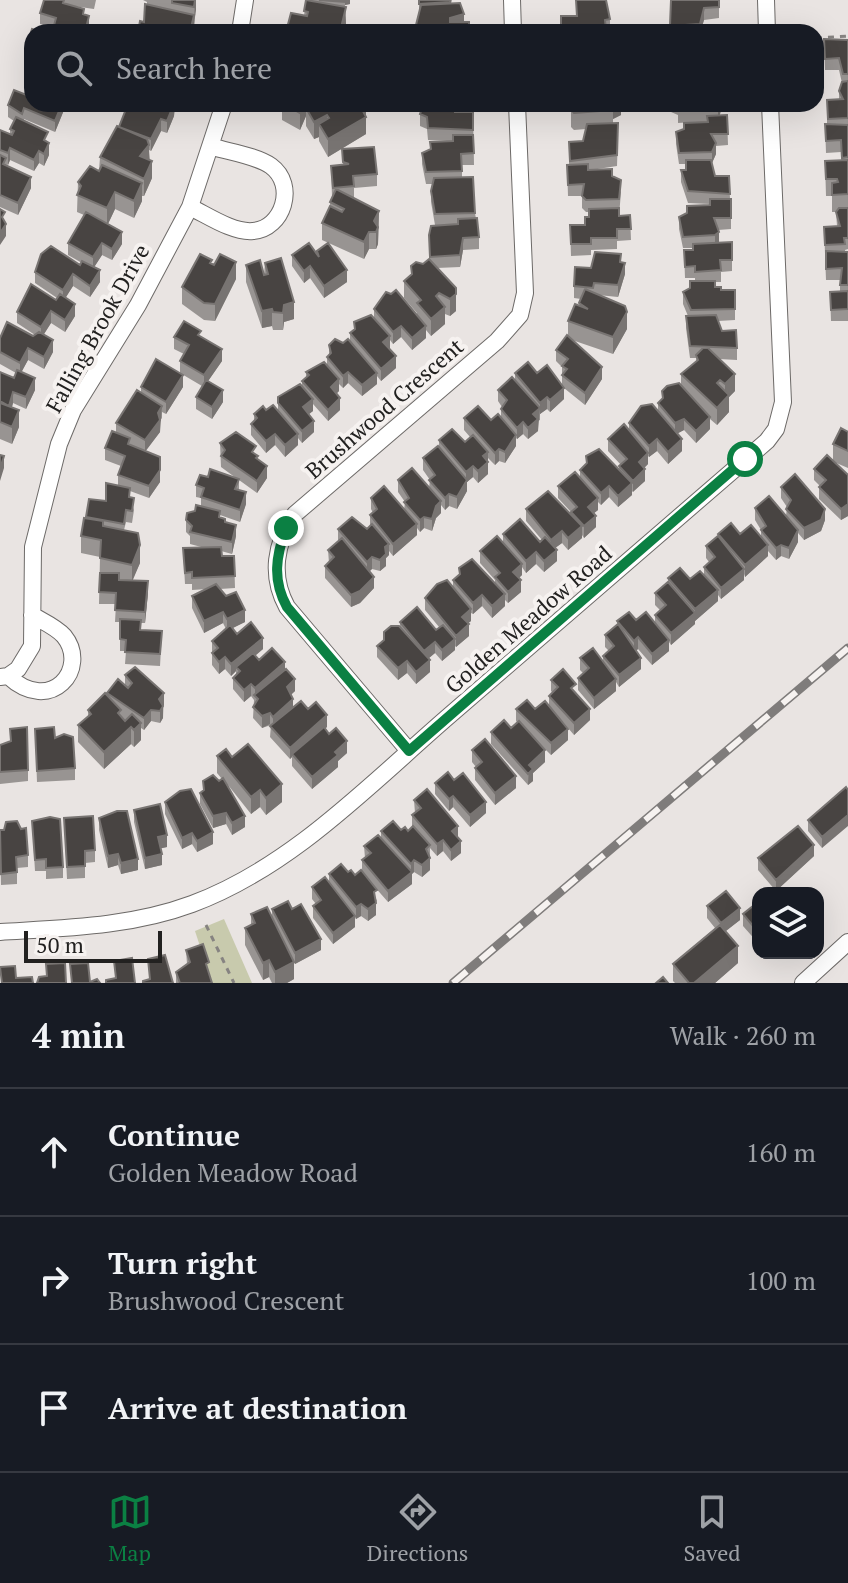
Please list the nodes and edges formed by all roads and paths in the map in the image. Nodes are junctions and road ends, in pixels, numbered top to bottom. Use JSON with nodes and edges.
{"nodes":[{"id":1,"x":245,"y":0,"type":"edge"},
{"id":2,"x":512,"y":0,"type":"edge"},
{"id":3,"x":766,"y":0,"type":"edge"},
{"id":4,"x":241,"y":24,"type":"edge"},
{"id":5,"x":513,"y":24,"type":"edge"},
{"id":6,"x":767,"y":24,"type":"edge"},
{"id":7,"x":848,"y":36,"type":"edge"},
{"id":8,"x":824,"y":38,"type":"edge"},
{"id":9,"x":222,"y":112,"type":"edge"},
{"id":10,"x":517,"y":112,"type":"edge"},
{"id":11,"x":770,"y":112,"type":"edge"},
{"id":12,"x":213,"y":147,"type":"junction"},
{"id":13,"x":190,"y":207,"type":"junction"},
{"id":14,"x":32,"y":615,"type":"junction"},
{"id":15,"x":4,"y":676,"type":"edge"},
{"id":16,"x":409,"y":751,"type":"junction"},
{"id":17,"x":206,"y":925,"type":"dead end"},
{"id":18,"x":0,"y":932,"type":"edge"},
{"id":19,"x":848,"y":942,"type":"edge"},
{"id":20,"x":234,"y":983,"type":"edge"},
{"id":21,"x":803,"y":983,"type":"edge"}],
"edges":[{"from":1,"to":4,"type":"street"},
{"from":2,"to":5,"type":"street"},
{"from":3,"to":6,"type":"street"},
{"from":7,"to":8,"type":"path"},
{"from":9,"to":12,"type":"street","name":"Falling Brook Drive"},
{"from":10,"to":16,"type":"street","name":"Brushwood Crescent"},
{"from":11,"to":16,"type":"street","name":"Golden Meadow Road"},
{"from":12,"to":13,"type":"street","name":"Falling Brook Drive"},
{"from":12,"to":13,"type":"street"},
{"from":13,"to":14,"type":"street","name":"Falling Brook Drive"},
{"from":14,"to":15,"type":"street","name":"Falling Brook Drive"},
{"from":14,"to":15,"type":"street","name":"Falling Brook Drive"},
{"from":16,"to":18,"type":"street","name":"Golden Meadow Road"},
{"from":17,"to":20,"type":"path"},
{"from":19,"to":21,"type":"street"}]}
